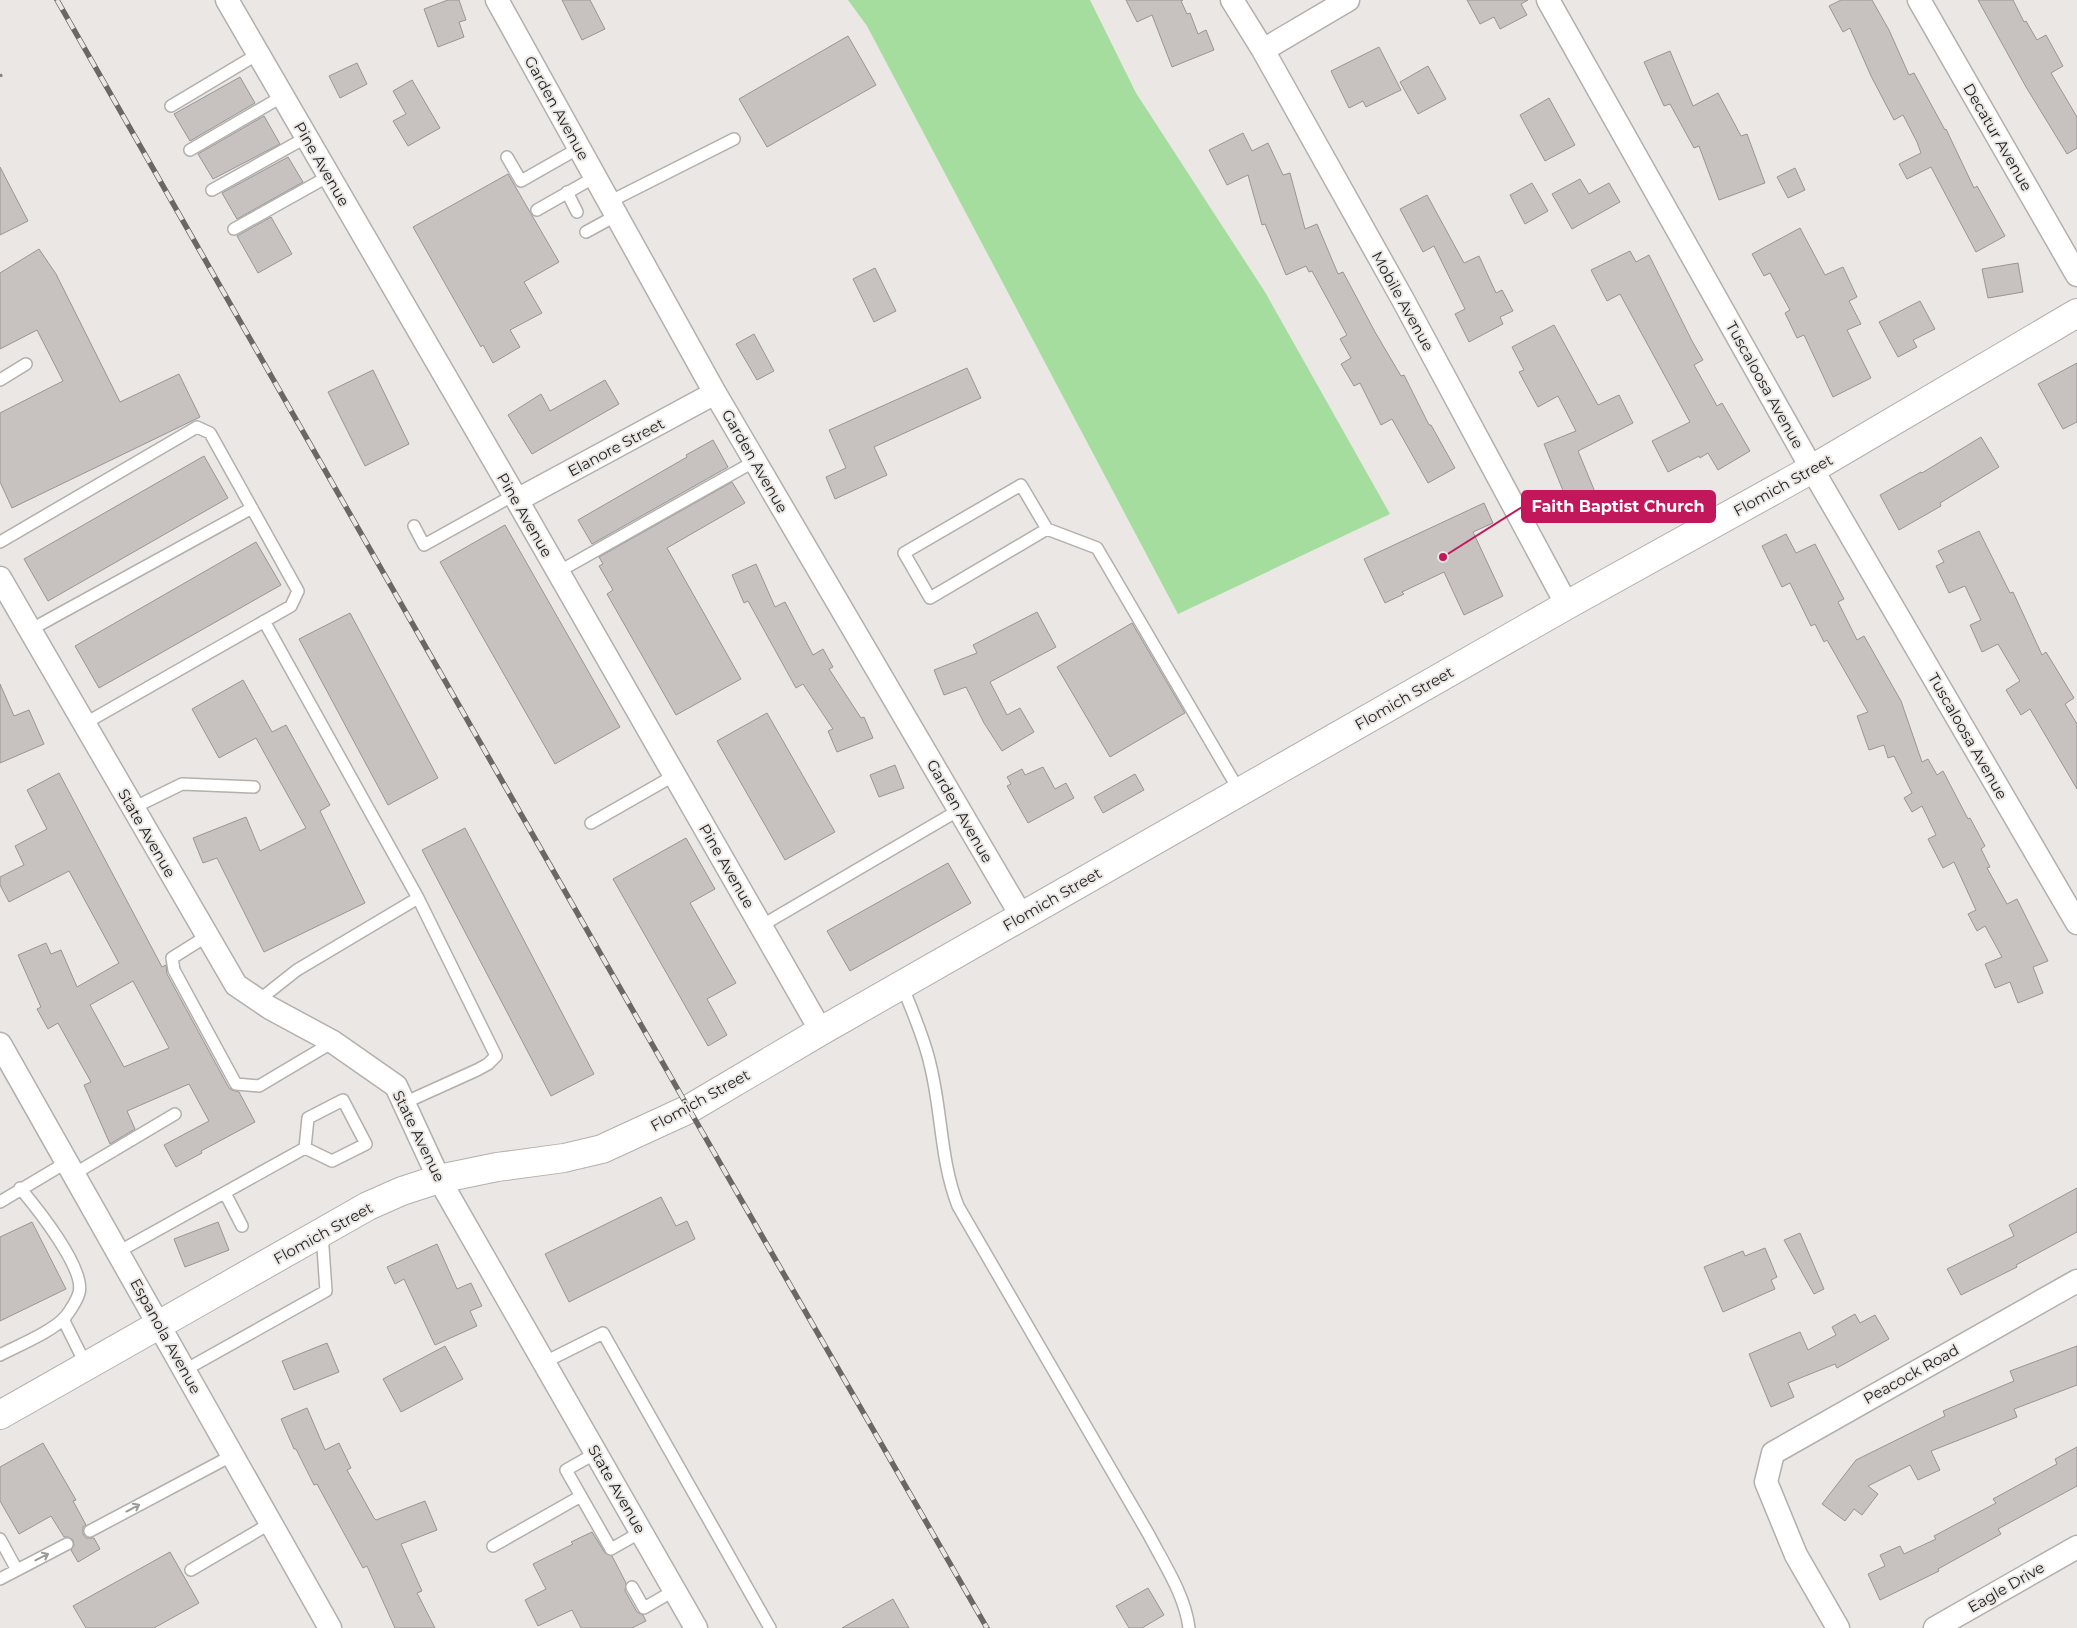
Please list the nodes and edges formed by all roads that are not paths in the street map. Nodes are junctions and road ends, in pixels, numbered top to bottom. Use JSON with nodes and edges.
{"nodes":[{"id":1,"x":227,"y":0,"type":"edge"},
{"id":2,"x":498,"y":0,"type":"edge"},
{"id":3,"x":1232,"y":0,"type":"edge"},
{"id":4,"x":1348,"y":0,"type":"edge"},
{"id":5,"x":1548,"y":0,"type":"edge"},
{"id":6,"x":1919,"y":0,"type":"edge"},
{"id":7,"x":1263,"y":50,"type":"junction"},
{"id":8,"x":258,"y":54,"type":"junction"},
{"id":9,"x":282,"y":96,"type":"junction"},
{"id":10,"x":171,"y":106,"type":"dead end"},
{"id":11,"x":306,"y":137,"type":"junction"},
{"id":12,"x":734,"y":139,"type":"dead end"},
{"id":13,"x":579,"y":148,"type":"junction"},
{"id":14,"x":190,"y":150,"type":"dead end"},
{"id":15,"x":507,"y":157,"type":"dead end"},
{"id":16,"x":329,"y":176,"type":"junction"},
{"id":17,"x":596,"y":178,"type":"junction"},
{"id":18,"x":212,"y":190,"type":"dead end"},
{"id":19,"x":567,"y":192,"type":"junction"},
{"id":20,"x":613,"y":209,"type":"junction"},
{"id":21,"x":537,"y":210,"type":"dead end"},
{"id":22,"x":577,"y":212,"type":"dead end"},
{"id":23,"x":234,"y":229,"type":"dead end"},
{"id":24,"x":586,"y":232,"type":"dead end"},
{"id":25,"x":2077,"y":275,"type":"edge"},
{"id":26,"x":2077,"y":313,"type":"edge"},
{"id":27,"x":26,"y":364,"type":"dead end"},
{"id":28,"x":0,"y":380,"type":"edge"},
{"id":29,"x":715,"y":393,"type":"junction"},
{"id":30,"x":755,"y":461,"type":"junction"},
{"id":31,"x":1812,"y":469,"type":"junction"},
{"id":32,"x":516,"y":497,"type":"junction"},
{"id":33,"x":252,"y":508,"type":"junction"},
{"id":34,"x":414,"y":526,"type":"dead end"},
{"id":35,"x":1047,"y":529,"type":"junction"},
{"id":36,"x":0,"y":542,"type":"edge"},
{"id":37,"x":558,"y":572,"type":"junction"},
{"id":38,"x":0,"y":578,"type":"edge"},
{"id":39,"x":1567,"y":605,"type":"junction"},
{"id":40,"x":264,"y":621,"type":"junction"},
{"id":41,"x":30,"y":630,"type":"junction"},
{"id":42,"x":84,"y":724,"type":"junction"},
{"id":43,"x":675,"y":776,"type":"junction"},
{"id":44,"x":254,"y":787,"type":"dead end"},
{"id":45,"x":1240,"y":792,"type":"junction"},
{"id":46,"x":133,"y":808,"type":"junction"},
{"id":47,"x":959,"y":810,"type":"junction"},
{"id":48,"x":591,"y":824,"type":"dead end"},
{"id":49,"x":418,"y":898,"type":"junction"},
{"id":50,"x":1022,"y":917,"type":"junction"},
{"id":51,"x":2077,"y":923,"type":"edge"},
{"id":52,"x":761,"y":926,"type":"junction"},
{"id":53,"x":207,"y":936,"type":"junction"},
{"id":54,"x":902,"y":985,"type":"junction"},
{"id":55,"x":259,"y":1000,"type":"junction"},
{"id":56,"x":821,"y":1030,"type":"junction"},
{"id":57,"x":333,"y":1042,"type":"junction"},
{"id":58,"x":0,"y":1044,"type":"edge"},
{"id":59,"x":404,"y":1103,"type":"junction"},
{"id":60,"x":175,"y":1114,"type":"dead end"},
{"id":61,"x":305,"y":1148,"type":"junction"},
{"id":62,"x":70,"y":1168,"type":"junction"},
{"id":63,"x":439,"y":1179,"type":"junction"},
{"id":64,"x":20,"y":1188,"type":"junction"},
{"id":65,"x":225,"y":1193,"type":"junction"},
{"id":66,"x":0,"y":1202,"type":"edge"},
{"id":67,"x":242,"y":1226,"type":"dead end"},
{"id":68,"x":322,"y":1233,"type":"junction"},
{"id":69,"x":118,"y":1252,"type":"junction"},
{"id":70,"x":2077,"y":1281,"type":"edge"},
{"id":71,"x":63,"y":1319,"type":"junction"},
{"id":72,"x":160,"y":1325,"type":"junction"},
{"id":73,"x":0,"y":1355,"type":"edge"},
{"id":74,"x":544,"y":1362,"type":"junction"},
{"id":75,"x":87,"y":1367,"type":"junction"},
{"id":76,"x":185,"y":1370,"type":"junction"},
{"id":77,"x":0,"y":1415,"type":"edge"},
{"id":78,"x":596,"y":1453,"type":"junction"},
{"id":79,"x":233,"y":1455,"type":"junction"},
{"id":80,"x":581,"y":1496,"type":"junction"},
{"id":81,"x":271,"y":1523,"type":"junction"},
{"id":82,"x":90,"y":1531,"type":"dead end"},
{"id":83,"x":641,"y":1532,"type":"junction"},
{"id":84,"x":0,"y":1539,"type":"edge"},
{"id":85,"x":67,"y":1544,"type":"dead end"},
{"id":86,"x":493,"y":1546,"type":"dead end"},
{"id":87,"x":2077,"y":1547,"type":"edge"},
{"id":88,"x":17,"y":1570,"type":"junction"},
{"id":89,"x":191,"y":1570,"type":"dead end"},
{"id":90,"x":0,"y":1579,"type":"edge"},
{"id":91,"x":632,"y":1587,"type":"dead end"},
{"id":92,"x":674,"y":1590,"type":"junction"},
{"id":93,"x":330,"y":1628,"type":"edge"},
{"id":94,"x":696,"y":1628,"type":"edge"},
{"id":95,"x":770,"y":1628,"type":"edge"},
{"id":96,"x":1189,"y":1628,"type":"edge"},
{"id":97,"x":1838,"y":1628,"type":"edge"},
{"id":98,"x":1936,"y":1628,"type":"edge"}],
"edges":[{"from":1,"to":8,"type":"street","name":"Pine Avenue"},
{"from":2,"to":13,"type":"street","name":"Garden Avenue"},
{"from":3,"to":7,"type":"street","name":"Mobile Avenue"},
{"from":4,"to":7,"type":"street"},
{"from":5,"to":31,"type":"street","name":"Tuscaloosa Avenue"},
{"from":6,"to":25,"type":"street","name":"Decatur Avenue"},
{"from":7,"to":39,"type":"street","name":"Mobile Avenue"},
{"from":8,"to":9,"type":"street","name":"Pine Avenue"},
{"from":8,"to":10,"type":"lane"},
{"from":9,"to":11,"type":"street","name":"Pine Avenue"},
{"from":9,"to":14,"type":"lane"},
{"from":11,"to":16,"type":"street","name":"Pine Avenue"},
{"from":11,"to":18,"type":"lane"},
{"from":12,"to":20,"type":"lane"},
{"from":13,"to":15,"type":"lane"},
{"from":13,"to":17,"type":"street","name":"Garden Avenue"},
{"from":16,"to":23,"type":"lane"},
{"from":16,"to":32,"type":"street","name":"Pine Avenue"},
{"from":17,"to":19,"type":"lane"},
{"from":17,"to":20,"type":"street","name":"Garden Avenue"},
{"from":19,"to":21,"type":"lane"},
{"from":19,"to":22,"type":"lane"},
{"from":20,"to":24,"type":"lane"},
{"from":20,"to":29,"type":"street","name":"Garden Avenue"},
{"from":26,"to":31,"type":"street","name":"Flomich Street"},
{"from":27,"to":28,"type":"lane"},
{"from":29,"to":30,"type":"street","name":"Garden Avenue"},
{"from":29,"to":32,"type":"street","name":"Elanore Street"},
{"from":30,"to":37,"type":"lane"},
{"from":30,"to":47,"type":"street","name":"Garden Avenue"},
{"from":31,"to":39,"type":"street","name":"Flomich Street"},
{"from":31,"to":51,"type":"street","name":"Tuscaloosa Avenue"},
{"from":32,"to":34,"type":"lane"},
{"from":32,"to":37,"type":"street","name":"Pine Avenue"},
{"from":33,"to":36,"type":"lane"},
{"from":33,"to":40,"type":"lane"},
{"from":33,"to":41,"type":"lane"},
{"from":35,"to":35,"type":"lane"},
{"from":35,"to":45,"type":"lane"},
{"from":37,"to":43,"type":"street","name":"Pine Avenue"},
{"from":38,"to":41,"type":"street","name":"State Avenue"},
{"from":39,"to":45,"type":"street","name":"Flomich Street"},
{"from":40,"to":42,"type":"lane"},
{"from":40,"to":49,"type":"lane"},
{"from":41,"to":42,"type":"street","name":"State Avenue"},
{"from":42,"to":46,"type":"street","name":"State Avenue"},
{"from":43,"to":48,"type":"lane"},
{"from":43,"to":52,"type":"street","name":"Pine Avenue"},
{"from":44,"to":46,"type":"lane"},
{"from":45,"to":50,"type":"street","name":"Flomich Street"},
{"from":46,"to":53,"type":"street","name":"State Avenue"},
{"from":47,"to":50,"type":"street","name":"Garden Avenue"},
{"from":47,"to":52,"type":"lane"},
{"from":49,"to":55,"type":"lane"},
{"from":49,"to":59,"type":"lane"},
{"from":50,"to":54,"type":"street","name":"Flomich Street"},
{"from":52,"to":56,"type":"street","name":"Pine Avenue"},
{"from":53,"to":55,"type":"street","name":"State Avenue"},
{"from":53,"to":57,"type":"lane"},
{"from":54,"to":56,"type":"street","name":"Flomich Street"},
{"from":54,"to":96,"type":"lane"},
{"from":55,"to":57,"type":"street","name":"State Avenue"},
{"from":56,"to":63,"type":"street","name":"Flomich Street"},
{"from":57,"to":59,"type":"street","name":"State Avenue"},
{"from":58,"to":62,"type":"street","name":"Espanola Avenue"},
{"from":59,"to":63,"type":"street","name":"State Avenue"},
{"from":60,"to":62,"type":"lane"},
{"from":61,"to":61,"type":"lane"},
{"from":61,"to":65,"type":"lane"},
{"from":62,"to":64,"type":"lane"},
{"from":62,"to":69,"type":"street","name":"Espanola Avenue"},
{"from":63,"to":68,"type":"street","name":"Flomich Street"},
{"from":63,"to":74,"type":"street","name":"State Avenue"},
{"from":64,"to":66,"type":"lane"},
{"from":64,"to":71,"type":"lane"},
{"from":65,"to":67,"type":"lane"},
{"from":65,"to":69,"type":"lane"},
{"from":68,"to":72,"type":"street","name":"Flomich Street"},
{"from":68,"to":76,"type":"lane"},
{"from":69,"to":72,"type":"street","name":"Espanola Avenue"},
{"from":70,"to":97,"type":"street","name":"Peacock Road"},
{"from":71,"to":73,"type":"lane"},
{"from":71,"to":75,"type":"lane"},
{"from":72,"to":75,"type":"street","name":"Flomich Street"},
{"from":72,"to":76,"type":"street","name":"Espanola Avenue"},
{"from":74,"to":78,"type":"street","name":"State Avenue"},
{"from":74,"to":95,"type":"lane"},
{"from":75,"to":77,"type":"street","name":"Flomich Street"},
{"from":76,"to":79,"type":"street","name":"Espanola Avenue"},
{"from":78,"to":80,"type":"lane"},
{"from":78,"to":83,"type":"street","name":"State Avenue"},
{"from":79,"to":81,"type":"street","name":"Espanola Avenue"},
{"from":82,"to":79,"type":"lane","one_way":true},
{"from":80,"to":83,"type":"lane"},
{"from":80,"to":86,"type":"lane"},
{"from":81,"to":89,"type":"lane"},
{"from":81,"to":93,"type":"street","name":"Espanola Avenue"},
{"from":83,"to":92,"type":"street","name":"State Avenue"},
{"from":84,"to":88,"type":"lane"},
{"from":88,"to":85,"type":"lane","one_way":true},
{"from":87,"to":98,"type":"street","name":"Eagle Drive"},
{"from":88,"to":90,"type":"lane"},
{"from":91,"to":92,"type":"lane"},
{"from":92,"to":94,"type":"street","name":"State Avenue"}]}
